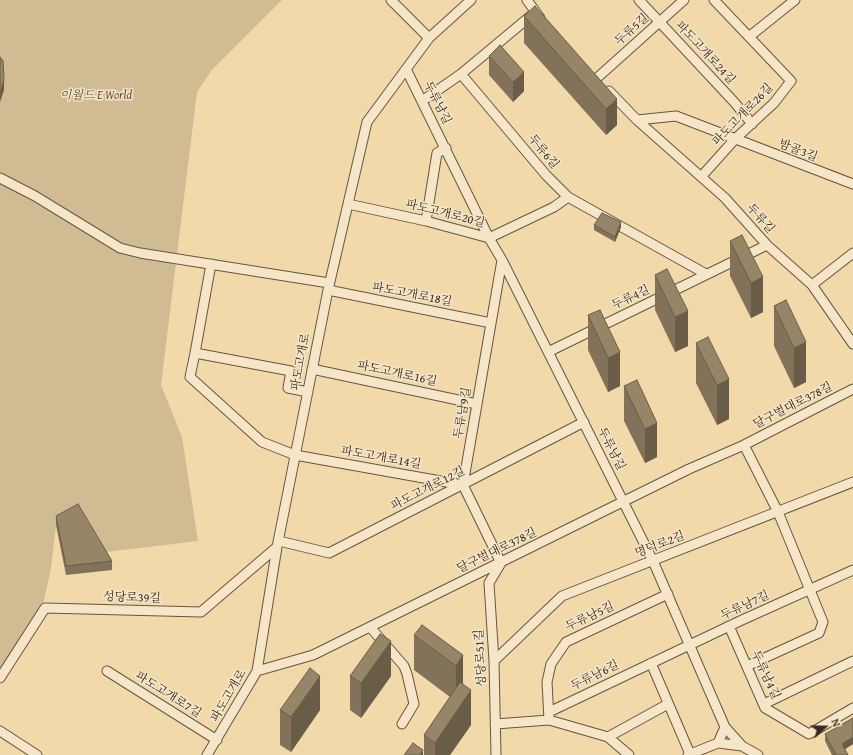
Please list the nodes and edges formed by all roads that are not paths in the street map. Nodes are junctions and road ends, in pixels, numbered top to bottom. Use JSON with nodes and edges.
{"nodes":[{"id":1,"x":392,"y":0,"type":"edge"},
{"id":2,"x":471,"y":0,"type":"edge"},
{"id":3,"x":527,"y":0,"type":"edge"},
{"id":4,"x":639,"y":0,"type":"edge"},
{"id":5,"x":684,"y":0,"type":"edge"},
{"id":6,"x":714,"y":0,"type":"edge"},
{"id":7,"x":795,"y":0,"type":"edge"},
{"id":8,"x":535,"y":12,"type":"junction"},
{"id":9,"x":659,"y":22,"type":"junction"},
{"id":10,"x":545,"y":23,"type":"edge"},
{"id":11,"x":750,"y":36,"type":"junction"},
{"id":12,"x":429,"y":38,"type":"junction"},
{"id":13,"x":406,"y":69,"type":"junction"},
{"id":14,"x":461,"y":74,"type":"junction"},
{"id":15,"x":594,"y":75,"type":"joint"},
{"id":16,"x":422,"y":100,"type":"junction"},
{"id":17,"x":637,"y":120,"type":"junction"},
{"id":18,"x":752,"y":124,"type":"junction"},
{"id":19,"x":735,"y":139,"type":"junction"},
{"id":20,"x":446,"y":148,"type":"junction"},
{"id":21,"x":701,"y":177,"type":"junction"},
{"id":22,"x":0,"y":178,"type":"edge"},
{"id":23,"x":853,"y":184,"type":"edge"},
{"id":24,"x":568,"y":197,"type":"junction"},
{"id":25,"x":348,"y":204,"type":"junction"},
{"id":26,"x":426,"y":221,"type":"junction"},
{"id":27,"x":489,"y":238,"type":"junction"},
{"id":28,"x":767,"y":245,"type":"junction"},
{"id":29,"x":853,"y":253,"type":"edge"},
{"id":30,"x":502,"y":260,"type":"junction"},
{"id":31,"x":211,"y":264,"type":"junction"},
{"id":32,"x":706,"y":274,"type":"junction"},
{"id":33,"x":812,"y":286,"type":"junction"},
{"id":34,"x":329,"y":287,"type":"junction"},
{"id":35,"x":491,"y":323,"type":"junction"},
{"id":36,"x":853,"y":344,"type":"edge"},
{"id":37,"x":548,"y":352,"type":"junction"},
{"id":38,"x":195,"y":353,"type":"junction"},
{"id":39,"x":312,"y":369,"type":"junction"},
{"id":40,"x":853,"y":389,"type":"edge"},
{"id":41,"x":308,"y":392,"type":"junction"},
{"id":42,"x":477,"y":404,"type":"junction"},
{"id":43,"x":584,"y":422,"type":"junction"},
{"id":44,"x":744,"y":445,"type":"junction"},
{"id":45,"x":295,"y":455,"type":"junction"},
{"id":46,"x":853,"y":482,"type":"edge"},
{"id":47,"x":463,"y":485,"type":"junction"},
{"id":48,"x":624,"y":503,"type":"junction"},
{"id":49,"x":778,"y":512,"type":"junction"},
{"id":50,"x":278,"y":544,"type":"junction"},
{"id":51,"x":653,"y":561,"type":"junction"},
{"id":52,"x":501,"y":563,"type":"junction"},
{"id":53,"x":853,"y":570,"type":"edge"},
{"id":54,"x":811,"y":589,"type":"junction"},
{"id":55,"x":668,"y":594,"type":"junction"},
{"id":56,"x":729,"y":626,"type":"junction"},
{"id":57,"x":370,"y":627,"type":"junction"},
{"id":58,"x":690,"y":645,"type":"junction"},
{"id":59,"x":494,"y":661,"type":"junction"},
{"id":60,"x":853,"y":661,"type":"edge"},
{"id":61,"x":651,"y":663,"type":"junction"},
{"id":62,"x":747,"y":666,"type":"junction"},
{"id":63,"x":107,"y":671,"type":"dead end"},
{"id":64,"x":257,"y":671,"type":"junction"},
{"id":65,"x":0,"y":678,"type":"edge"},
{"id":66,"x":668,"y":704,"type":"junction"},
{"id":67,"x":764,"y":704,"type":"junction"},
{"id":68,"x":853,"y":708,"type":"edge"},
{"id":69,"x":549,"y":716,"type":"junction"},
{"id":70,"x":402,"y":724,"type":"dead end"},
{"id":71,"x":495,"y":724,"type":"junction"},
{"id":72,"x":725,"y":727,"type":"junction"},
{"id":73,"x":0,"y":731,"type":"edge"},
{"id":74,"x":608,"y":737,"type":"junction"},
{"id":75,"x":217,"y":740,"type":"junction"},
{"id":76,"x":718,"y":743,"type":"junction"},
{"id":77,"x":742,"y":746,"type":"junction"},
{"id":78,"x":689,"y":754,"type":"edge"},
{"id":79,"x":37,"y":755,"type":"edge"},
{"id":80,"x":207,"y":755,"type":"edge"},
{"id":81,"x":496,"y":755,"type":"edge"},
{"id":82,"x":629,"y":755,"type":"edge"},
{"id":83,"x":758,"y":755,"type":"edge"}],
"edges":[{"from":1,"to":12,"type":"street"},
{"from":2,"to":12,"type":"street","name":"파도고개로"},
{"from":3,"to":8,"type":"street"},
{"from":4,"to":9,"type":"street","name":"파도고개로24길"},
{"from":5,"to":9,"type":"street","name":"두류5길"},
{"from":6,"to":11,"type":"street","name":"파도고개로26길"},
{"from":7,"to":11,"type":"street"},
{"from":8,"to":10,"type":"street"},
{"from":8,"to":14,"type":"street"},
{"from":9,"to":15,"type":"street","name":"두류5길"},
{"from":9,"to":18,"type":"street","name":"파도고개로24길"},
{"from":11,"to":18,"type":"street","name":"파도고개로26길"},
{"from":12,"to":13,"type":"street","name":"파도고개로"},
{"from":13,"to":16,"type":"street","name":"두류남길"},
{"from":13,"to":25,"type":"street","name":"파도고개로"},
{"from":14,"to":16,"type":"street"},
{"from":14,"to":24,"type":"street","name":"두류6길"},
{"from":15,"to":17,"type":"street","name":"두류길"},
{"from":16,"to":20,"type":"street","name":"두류남길"},
{"from":17,"to":19,"type":"street"},
{"from":17,"to":21,"type":"street","name":"두류길"},
{"from":18,"to":19,"type":"street","name":"파도고개로26길"},
{"from":19,"to":21,"type":"street","name":"파도고개로26길"},
{"from":19,"to":23,"type":"street","name":"밤골3길"},
{"from":20,"to":26,"type":"street"},
{"from":20,"to":27,"type":"street","name":"두류남길"},
{"from":21,"to":28,"type":"street","name":"두류길"},
{"from":22,"to":31,"type":"street","name":"파도고개로18길"},
{"from":24,"to":27,"type":"street","name":"파도고개로20길"},
{"from":24,"to":32,"type":"street","name":"두류6길"},
{"from":25,"to":26,"type":"street","name":"파도고개로20길"},
{"from":25,"to":34,"type":"street","name":"파도고개로"},
{"from":26,"to":27,"type":"street","name":"파도고개로20길"},
{"from":27,"to":30,"type":"street","name":"두류남길"},
{"from":28,"to":32,"type":"street","name":"두류4길"},
{"from":28,"to":33,"type":"street","name":"두류길"},
{"from":29,"to":33,"type":"street"},
{"from":30,"to":35,"type":"street","name":"두류남9길"},
{"from":30,"to":37,"type":"street","name":"두류남길"},
{"from":31,"to":34,"type":"street","name":"파도고개로18길"},
{"from":31,"to":38,"type":"street"},
{"from":32,"to":37,"type":"street","name":"두류4길"},
{"from":33,"to":36,"type":"street","name":"두류길"},
{"from":34,"to":35,"type":"street","name":"파도고개로18길"},
{"from":34,"to":39,"type":"street","name":"파도고개로"},
{"from":35,"to":42,"type":"street","name":"두류남9길"},
{"from":37,"to":43,"type":"street","name":"두류남길"},
{"from":38,"to":41,"type":"street"},
{"from":38,"to":45,"type":"street","name":"파도고개로14길"},
{"from":39,"to":41,"type":"street","name":"파도고개로"},
{"from":39,"to":42,"type":"street","name":"파도고개로16길"},
{"from":40,"to":44,"type":"street","name":"달구벌대로378길"},
{"from":41,"to":45,"type":"street","name":"파도고개로"},
{"from":42,"to":47,"type":"street","name":"두류남9길"},
{"from":43,"to":47,"type":"street","name":"파도고개로12길"},
{"from":43,"to":48,"type":"street","name":"두류남길"},
{"from":44,"to":48,"type":"street","name":"달구벌대로378길"},
{"from":44,"to":49,"type":"street"},
{"from":45,"to":47,"type":"street","name":"파도고개로14길"},
{"from":45,"to":50,"type":"street","name":"파도고개로"},
{"from":46,"to":49,"type":"street","name":"명덕로2길"},
{"from":47,"to":50,"type":"street","name":"파도고개로12길"},
{"from":47,"to":52,"type":"street"},
{"from":48,"to":51,"type":"street","name":"두류남길"},
{"from":48,"to":52,"type":"street","name":"달구벌대로378길"},
{"from":49,"to":51,"type":"street","name":"명덕로2길"},
{"from":49,"to":54,"type":"street"},
{"from":50,"to":64,"type":"street","name":"파도고개로"},
{"from":50,"to":65,"type":"street","name":"성당로39길"},
{"from":51,"to":55,"type":"street","name":"두류남길"},
{"from":51,"to":59,"type":"street","name":"명덕로2길"},
{"from":52,"to":57,"type":"street","name":"달구벌대로378길"},
{"from":52,"to":59,"type":"street","name":"성당로51길"},
{"from":53,"to":54,"type":"street","name":"두류남7길"},
{"from":54,"to":56,"type":"street","name":"두류남7길"},
{"from":54,"to":62,"type":"street"},
{"from":55,"to":58,"type":"street","name":"두류남길"},
{"from":55,"to":69,"type":"street","name":"두류남5길"},
{"from":56,"to":58,"type":"street","name":"두류남7길"},
{"from":56,"to":62,"type":"street","name":"두류남4길"},
{"from":57,"to":64,"type":"street","name":"달구벌대로378길"},
{"from":57,"to":70,"type":"street"},
{"from":58,"to":61,"type":"street","name":"두류남6길"},
{"from":58,"to":72,"type":"street","name":"두류남길"},
{"from":59,"to":71,"type":"street","name":"성당로51길"},
{"from":60,"to":67,"type":"street"},
{"from":61,"to":66,"type":"street"},
{"from":61,"to":69,"type":"street","name":"두류남6길"},
{"from":62,"to":67,"type":"street","name":"두류남4길"},
{"from":63,"to":75,"type":"street","name":"파도고개로7길"},
{"from":64,"to":75,"type":"street","name":"파도고개로"},
{"from":66,"to":74,"type":"street"},
{"from":66,"to":78,"type":"street"},
{"from":67,"to":68,"type":"street","name":"두류남4길"},
{"from":69,"to":71,"type":"street","name":"두류남6길"},
{"from":69,"to":74,"type":"street"},
{"from":71,"to":81,"type":"street","name":"성당로51길"},
{"from":72,"to":76,"type":"street"},
{"from":72,"to":77,"type":"street","name":"두류남길"},
{"from":73,"to":79,"type":"street"},
{"from":74,"to":82,"type":"street"},
{"from":75,"to":80,"type":"street","name":"파도고개로"},
{"from":76,"to":77,"type":"street"},
{"from":76,"to":78,"type":"street"},
{"from":77,"to":83,"type":"street","name":"두류남길"}]}
